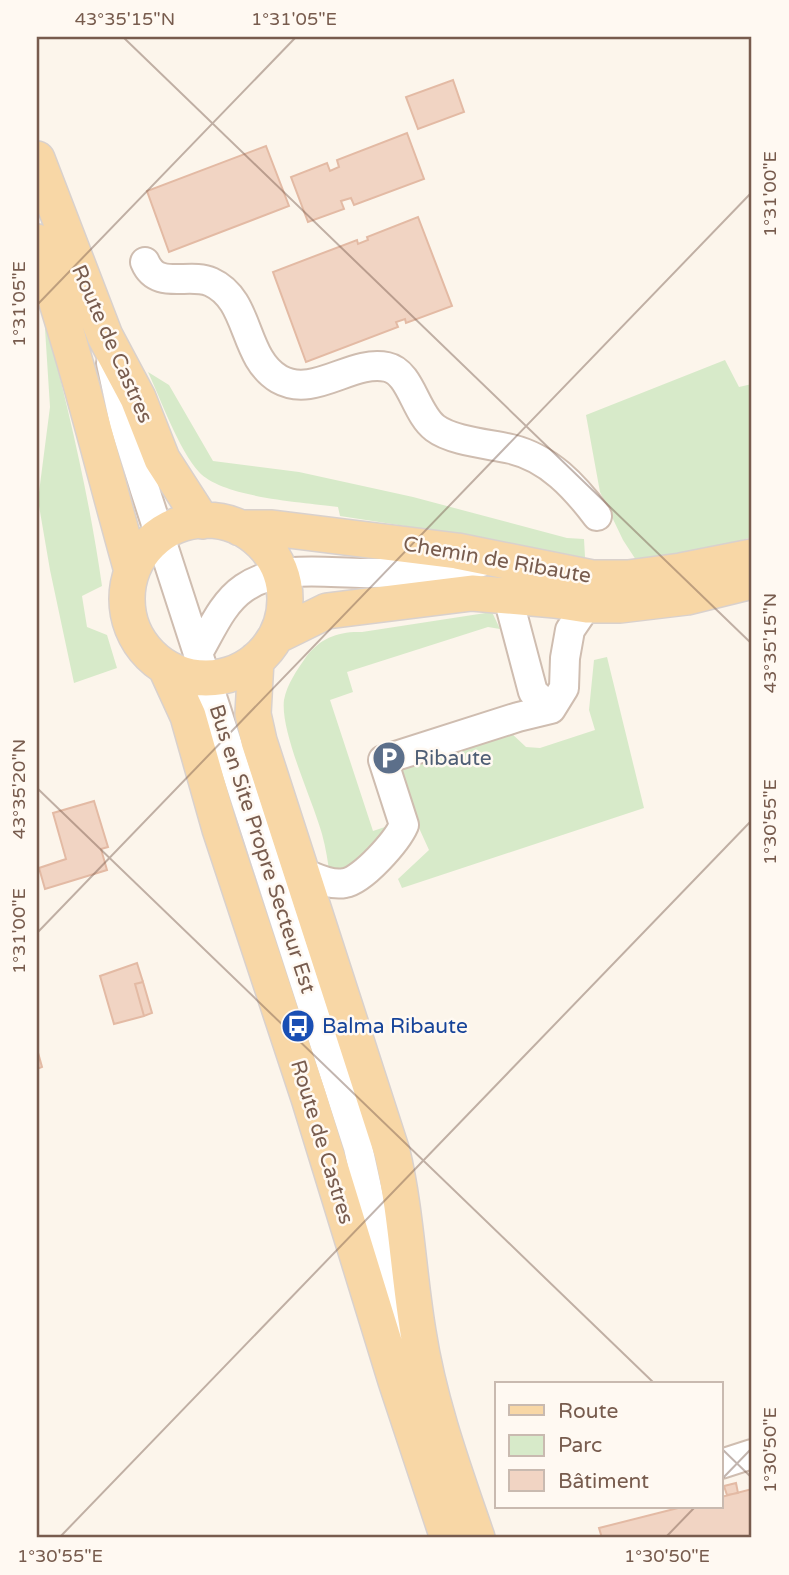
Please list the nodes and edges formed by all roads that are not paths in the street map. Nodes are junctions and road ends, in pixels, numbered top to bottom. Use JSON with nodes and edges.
{"nodes":[{"id":1,"x":37,"y":159,"type":"edge"},
{"id":2,"x":37,"y":197,"type":"edge"},
{"id":3,"x":37,"y":242,"type":"edge"},
{"id":4,"x":145,"y":262,"type":"dead end"},
{"id":5,"x":105,"y":336,"type":"junction"},
{"id":6,"x":124,"y":423,"type":"junction"},
{"id":7,"x":597,"y":516,"type":"dead end"},
{"id":8,"x":202,"y":521,"type":"junction"},
{"id":9,"x":240,"y":528,"type":"junction"},
{"id":10,"x":160,"y":535,"type":"junction"},
{"id":11,"x":752,"y":557,"type":"edge"},
{"id":12,"x":495,"y":558,"type":"junction"},
{"id":13,"x":544,"y":570,"type":"junction"},
{"id":14,"x":132,"y":571,"type":"junction"},
{"id":15,"x":366,"y":573,"type":"junction"},
{"id":16,"x":280,"y":574,"type":"junction"},
{"id":17,"x":752,"y":581,"type":"edge"},
{"id":18,"x":472,"y":593,"type":"junction"},
{"id":19,"x":513,"y":595,"type":"junction"},
{"id":20,"x":587,"y":605,"type":"junction"},
{"id":21,"x":517,"y":638,"type":"junction"},
{"id":22,"x":568,"y":638,"type":"junction"},
{"id":23,"x":266,"y":648,"type":"junction"},
{"id":24,"x":202,"y":666,"type":"junction"},
{"id":25,"x":166,"y":667,"type":"junction"},
{"id":26,"x":551,"y":709,"type":"junction"},
{"id":27,"x":301,"y":872,"type":"junction"},
{"id":28,"x":389,"y":1287,"type":"junction"},
{"id":29,"x":434,"y":1404,"type":"junction"},
{"id":30,"x":752,"y":1454,"type":"edge"},
{"id":31,"x":722,"y":1464,"type":"edge"},
{"id":32,"x":448,"y":1538,"type":"edge"},
{"id":33,"x":464,"y":1538,"type":"edge"},
{"id":34,"x":477,"y":1538,"type":"edge"}],
"edges":[{"from":1,"to":5,"type":"main road","name":"Route de Castres"},
{"from":2,"to":6,"type":"lane","name":"Bus en Site Propre Secteur Est"},
{"from":3,"to":14,"type":"main road","name":"Route de Castres"},
{"from":4,"to":7,"type":"lane"},
{"from":5,"to":6,"type":"lane","name":"Bus en Site Propre Secteur Est"},
{"from":5,"to":8,"type":"main road","name":"Route de Castres"},
{"from":6,"to":10,"type":"lane","name":"Bus en Site Propre Secteur Est"},
{"from":8,"to":9,"type":"main road","name":"Chemin de Ribaute"},
{"from":8,"to":10,"type":"main road"},
{"from":9,"to":12,"type":"main road","name":"Chemin de Ribaute"},
{"from":9,"to":16,"type":"main road"},
{"from":10,"to":14,"type":"main road"},
{"from":10,"to":24,"type":"lane","name":"Bus en Site Propre Secteur Est"},
{"from":11,"to":13,"type":"main road","name":"Chemin de Ribaute"},
{"from":12,"to":13,"type":"main road","name":"Chemin de Ribaute"},
{"from":12,"to":15,"type":"lane"},
{"from":13,"to":19,"type":"lane"},
{"from":14,"to":25,"type":"main road"},
{"from":15,"to":16,"type":"lane"},
{"from":15,"to":18,"type":"lane"},
{"from":16,"to":23,"type":"main road"},
{"from":16,"to":24,"type":"lane"},
{"from":17,"to":20,"type":"main road","name":"Chemin de Ribaute"},
{"from":18,"to":19,"type":"main road","name":"Chemin de Ribaute"},
{"from":18,"to":23,"type":"main road","name":"Chemin de Ribaute"},
{"from":19,"to":20,"type":"main road","name":"Chemin de Ribaute"},
{"from":19,"to":21,"type":"lane"},
{"from":20,"to":22,"type":"lane"},
{"from":21,"to":22,"type":"lane"},
{"from":21,"to":26,"type":"lane"},
{"from":22,"to":26,"type":"lane"},
{"from":23,"to":24,"type":"main road","name":"Chemin de Ribaute"},
{"from":23,"to":27,"type":"main road"},
{"from":24,"to":25,"type":"main road"},
{"from":24,"to":28,"type":"lane","name":"Bus en Site Propre Secteur Est"},
{"from":25,"to":32,"type":"main road","name":"Route de Castres"},
{"from":26,"to":27,"type":"lane"},
{"from":27,"to":29,"type":"main road"},
{"from":28,"to":29,"type":"lane","name":"Bus en Site Propre Secteur Est"},
{"from":28,"to":33,"type":"lane","name":"Bus en Site Propre Secteur Est"},
{"from":29,"to":34,"type":"main road"},
{"from":30,"to":31,"type":"lane"}]}
